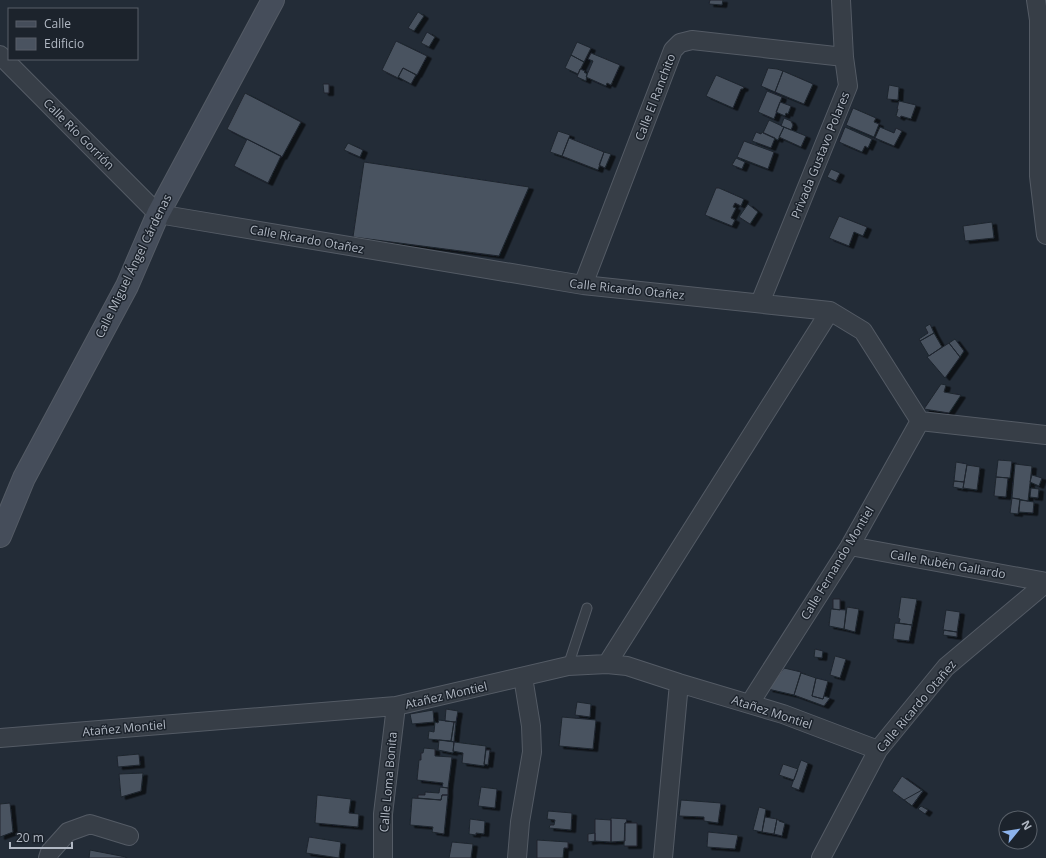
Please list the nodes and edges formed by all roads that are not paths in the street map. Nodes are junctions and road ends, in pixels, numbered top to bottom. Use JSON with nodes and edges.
{"nodes":[{"id":1,"x":273,"y":0,"type":"edge"},
{"id":2,"x":840,"y":0,"type":"edge"},
{"id":3,"x":1036,"y":0,"type":"edge"},
{"id":4,"x":0,"y":55,"type":"edge"},
{"id":5,"x":844,"y":57,"type":"junction"},
{"id":6,"x":158,"y":214,"type":"junction"},
{"id":7,"x":1046,"y":234,"type":"edge"},
{"id":8,"x":583,"y":285,"type":"junction"},
{"id":9,"x":760,"y":303,"type":"junction"},
{"id":10,"x":830,"y":311,"type":"junction"},
{"id":11,"x":920,"y":421,"type":"junction"},
{"id":12,"x":1046,"y":435,"type":"edge"},
{"id":13,"x":0,"y":536,"type":"edge"},
{"id":14,"x":850,"y":546,"type":"junction"},
{"id":15,"x":1046,"y":582,"type":"edge"},
{"id":16,"x":587,"y":608,"type":"dead end"},
{"id":17,"x":607,"y":664,"type":"junction"},
{"id":18,"x":568,"y":666,"type":"junction"},
{"id":19,"x":523,"y":677,"type":"junction"},
{"id":20,"x":679,"y":683,"type":"junction"},
{"id":21,"x":750,"y":703,"type":"junction"},
{"id":22,"x":396,"y":706,"type":"junction"},
{"id":23,"x":0,"y":738,"type":"edge"},
{"id":24,"x":878,"y":750,"type":"junction"},
{"id":25,"x":129,"y":836,"type":"dead end"},
{"id":26,"x":48,"y":858,"type":"edge"},
{"id":27,"x":383,"y":858,"type":"edge"},
{"id":28,"x":517,"y":858,"type":"edge"},
{"id":29,"x":663,"y":858,"type":"edge"},
{"id":30,"x":821,"y":858,"type":"edge"}],
"edges":[{"from":1,"to":6,"type":"street","name":"Calle Miguel Ángel Cárdenas"},
{"from":2,"to":5,"type":"street","name":"Privada Gustavo Polares"},
{"from":3,"to":7,"type":"street"},
{"from":4,"to":6,"type":"street","name":"Calle Río Gorrión"},
{"from":5,"to":8,"type":"street","name":"Calle El Ranchito"},
{"from":5,"to":9,"type":"street","name":"Privada Gustavo Polares"},
{"from":6,"to":8,"type":"street","name":"Calle Ricardo Otañez"},
{"from":6,"to":13,"type":"street","name":"Calle Miguel Ángel Cárdenas"},
{"from":8,"to":9,"type":"street","name":"Calle Ricardo Otañez"},
{"from":9,"to":10,"type":"street","name":"Calle Ricardo Otañez"},
{"from":10,"to":11,"type":"street","name":"Calle Ricardo Otañez"},
{"from":10,"to":17,"type":"street"},
{"from":11,"to":12,"type":"street"},
{"from":11,"to":14,"type":"street","name":"Calle Fernando Montiel"},
{"from":14,"to":15,"type":"street","name":"Calle Rubén Gallardo"},
{"from":14,"to":21,"type":"street","name":"Calle Fernando Montiel"},
{"from":15,"to":24,"type":"street","name":"Calle Ricardo Otañez"},
{"from":16,"to":18,"type":"lane"},
{"from":17,"to":18,"type":"street","name":"Atañez Montiel"},
{"from":17,"to":20,"type":"street","name":"Atañez Montiel"},
{"from":18,"to":19,"type":"street","name":"Atañez Montiel"},
{"from":19,"to":22,"type":"street","name":"Atañez Montiel"},
{"from":19,"to":28,"type":"street"},
{"from":20,"to":21,"type":"street","name":"Atañez Montiel"},
{"from":20,"to":29,"type":"street"},
{"from":21,"to":24,"type":"street","name":"Atañez Montiel"},
{"from":22,"to":23,"type":"street","name":"Atañez Montiel"},
{"from":22,"to":27,"type":"street","name":"Calle Loma Bonita"},
{"from":24,"to":30,"type":"street","name":"Calle Ricardo Otañez"},
{"from":25,"to":26,"type":"street"}]}
